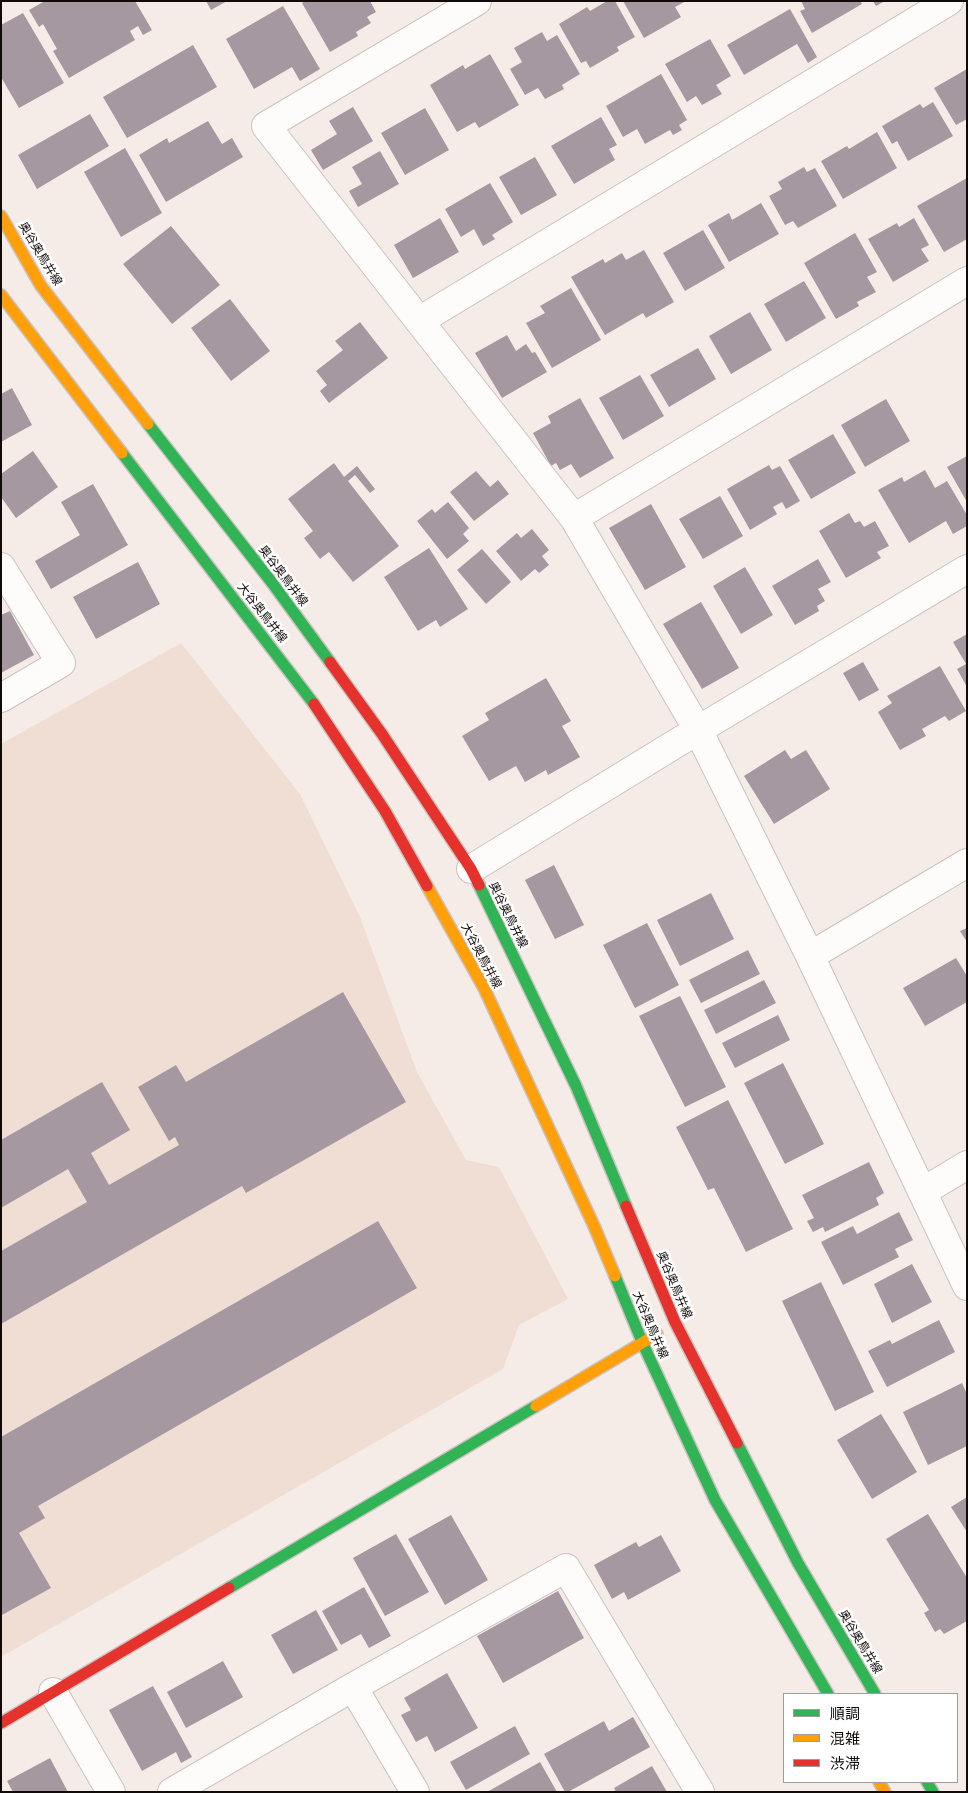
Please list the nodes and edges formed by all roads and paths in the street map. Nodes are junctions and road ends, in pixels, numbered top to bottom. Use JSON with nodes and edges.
{"nodes":[{"id":1,"x":476,"y":1,"type":"edge"},
{"id":2,"x":949,"y":1,"type":"edge"},
{"id":3,"x":1,"y":216,"type":"edge"},
{"id":4,"x":967,"y":280,"type":"edge"},
{"id":5,"x":1,"y":295,"type":"edge"},
{"id":6,"x":419,"y":321,"type":"junction"},
{"id":7,"x":574,"y":518,"type":"junction"},
{"id":8,"x":1,"y":567,"type":"edge"},
{"id":9,"x":967,"y":569,"type":"edge"},
{"id":10,"x":1,"y":698,"type":"edge"},
{"id":11,"x":698,"y":730,"type":"junction"},
{"id":12,"x":967,"y":863,"type":"edge"},
{"id":13,"x":471,"y":869,"type":"junction"},
{"id":14,"x":810,"y":956,"type":"junction"},
{"id":15,"x":967,"y":1165,"type":"edge"},
{"id":16,"x":922,"y":1192,"type":"junction"},
{"id":17,"x":967,"y":1286,"type":"edge"},
{"id":18,"x":675,"y":1322,"type":"junction"},
{"id":19,"x":643,"y":1344,"type":"junction"},
{"id":20,"x":353,"y":1687,"type":"junction"},
{"id":21,"x":53,"y":1692,"type":"junction"},
{"id":22,"x":827,"y":1693,"type":"edge"},
{"id":23,"x":874,"y":1693,"type":"edge"},
{"id":24,"x":1,"y":1723,"type":"edge"},
{"id":25,"x":111,"y":1792,"type":"edge"},
{"id":26,"x":172,"y":1792,"type":"edge"},
{"id":27,"x":415,"y":1792,"type":"edge"},
{"id":28,"x":700,"y":1792,"type":"edge"}],
"edges":[{"from":1,"to":6,"type":"street"},
{"from":2,"to":6,"type":"street"},
{"from":3,"to":13,"type":"street","name":"奥谷奥鳥井線"},
{"from":4,"to":7,"type":"street"},
{"from":5,"to":19,"type":"street","name":"大谷奥鳥井線"},
{"from":6,"to":7,"type":"street"},
{"from":7,"to":11,"type":"street"},
{"from":8,"to":10,"type":"street"},
{"from":9,"to":11,"type":"street"},
{"from":11,"to":13,"type":"street"},
{"from":11,"to":14,"type":"street"},
{"from":12,"to":14,"type":"street"},
{"from":13,"to":18,"type":"street","name":"奥谷奥鳥井線"},
{"from":14,"to":16,"type":"street"},
{"from":15,"to":16,"type":"street"},
{"from":16,"to":17,"type":"street"},
{"from":18,"to":19,"type":"street"},
{"from":18,"to":23,"type":"street","name":"奥谷奥鳥井線"},
{"from":19,"to":21,"type":"street"},
{"from":19,"to":22,"type":"street","name":"大谷奥鳥井線"},
{"from":20,"to":26,"type":"street"},
{"from":20,"to":27,"type":"street"},
{"from":20,"to":28,"type":"street"},
{"from":21,"to":24,"type":"street"},
{"from":21,"to":25,"type":"street"}]}
